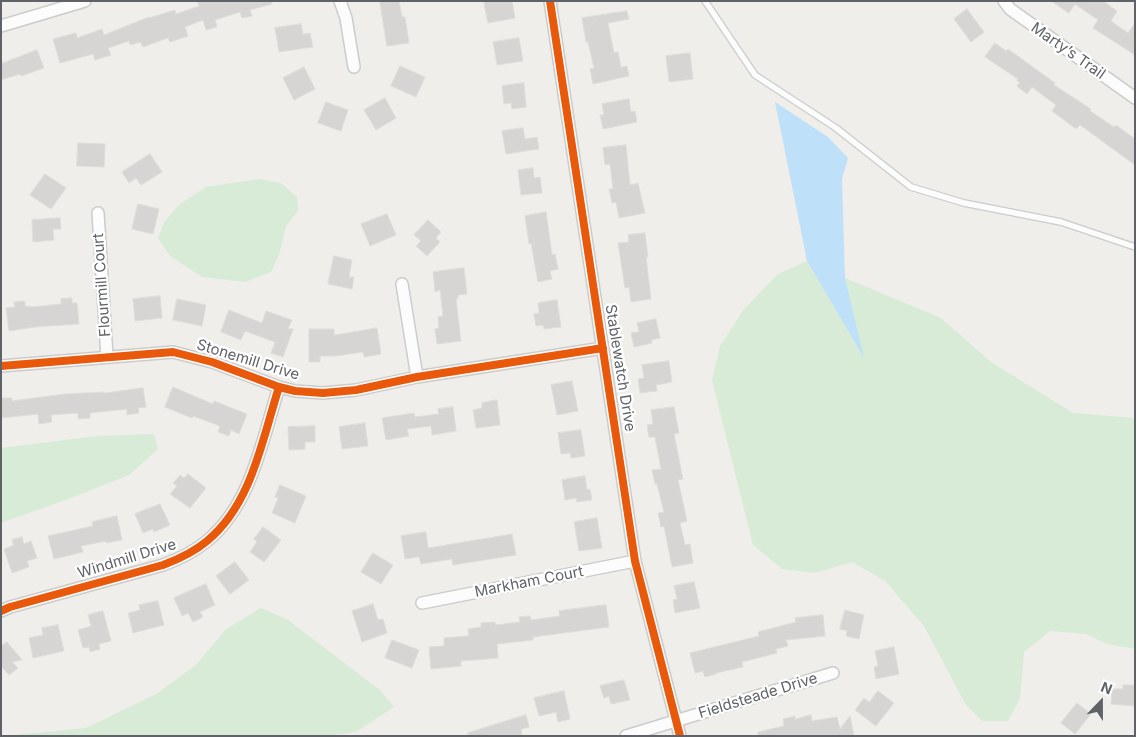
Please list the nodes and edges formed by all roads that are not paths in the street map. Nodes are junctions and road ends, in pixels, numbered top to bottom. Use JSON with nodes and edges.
{"nodes":[{"id":1,"x":85,"y":1,"type":"edge"},
{"id":2,"x":340,"y":1,"type":"edge"},
{"id":3,"x":550,"y":1,"type":"edge"},
{"id":4,"x":706,"y":1,"type":"edge"},
{"id":5,"x":1004,"y":1,"type":"edge"},
{"id":6,"x":1,"y":26,"type":"edge"},
{"id":7,"x":354,"y":67,"type":"dead end"},
{"id":8,"x":1135,"y":98,"type":"edge"},
{"id":9,"x":98,"y":213,"type":"dead end"},
{"id":10,"x":1135,"y":247,"type":"edge"},
{"id":11,"x":402,"y":284,"type":"dead end"},
{"id":12,"x":603,"y":348,"type":"junction"},
{"id":13,"x":107,"y":357,"type":"junction"},
{"id":14,"x":1,"y":366,"type":"edge"},
{"id":15,"x":417,"y":377,"type":"junction"},
{"id":16,"x":278,"y":387,"type":"junction"},
{"id":17,"x":635,"y":560,"type":"junction"},
{"id":18,"x":422,"y":603,"type":"dead end"},
{"id":19,"x":1,"y":611,"type":"edge"},
{"id":20,"x":833,"y":673,"type":"dead end"},
{"id":21,"x":676,"y":720,"type":"junction"},
{"id":22,"x":626,"y":736,"type":"edge"},
{"id":23,"x":680,"y":736,"type":"edge"}],
"edges":[{"from":1,"to":6,"type":"street"},
{"from":2,"to":7,"type":"street"},
{"from":3,"to":12,"type":"street","name":"Stablewatch Drive"},
{"from":4,"to":10,"type":"lane"},
{"from":5,"to":8,"type":"street","name":"Marty’s Trail"},
{"from":9,"to":13,"type":"street","name":"Flourmill Court"},
{"from":11,"to":15,"type":"street"},
{"from":12,"to":15,"type":"street","name":"Stonemill Drive"},
{"from":12,"to":17,"type":"street","name":"Stablewatch Drive"},
{"from":13,"to":14,"type":"street","name":"Stonemill Drive"},
{"from":13,"to":16,"type":"street","name":"Stonemill Drive"},
{"from":15,"to":16,"type":"street","name":"Stonemill Drive"},
{"from":16,"to":19,"type":"street","name":"Windmill Drive"},
{"from":17,"to":18,"type":"street","name":"Markham Court"},
{"from":17,"to":21,"type":"street","name":"Stablewatch Drive"},
{"from":20,"to":21,"type":"street","name":"Fieldsteade Drive"},
{"from":21,"to":22,"type":"street","name":"Fieldsteade Drive"},
{"from":21,"to":23,"type":"street","name":"Stablewatch Drive"}]}
